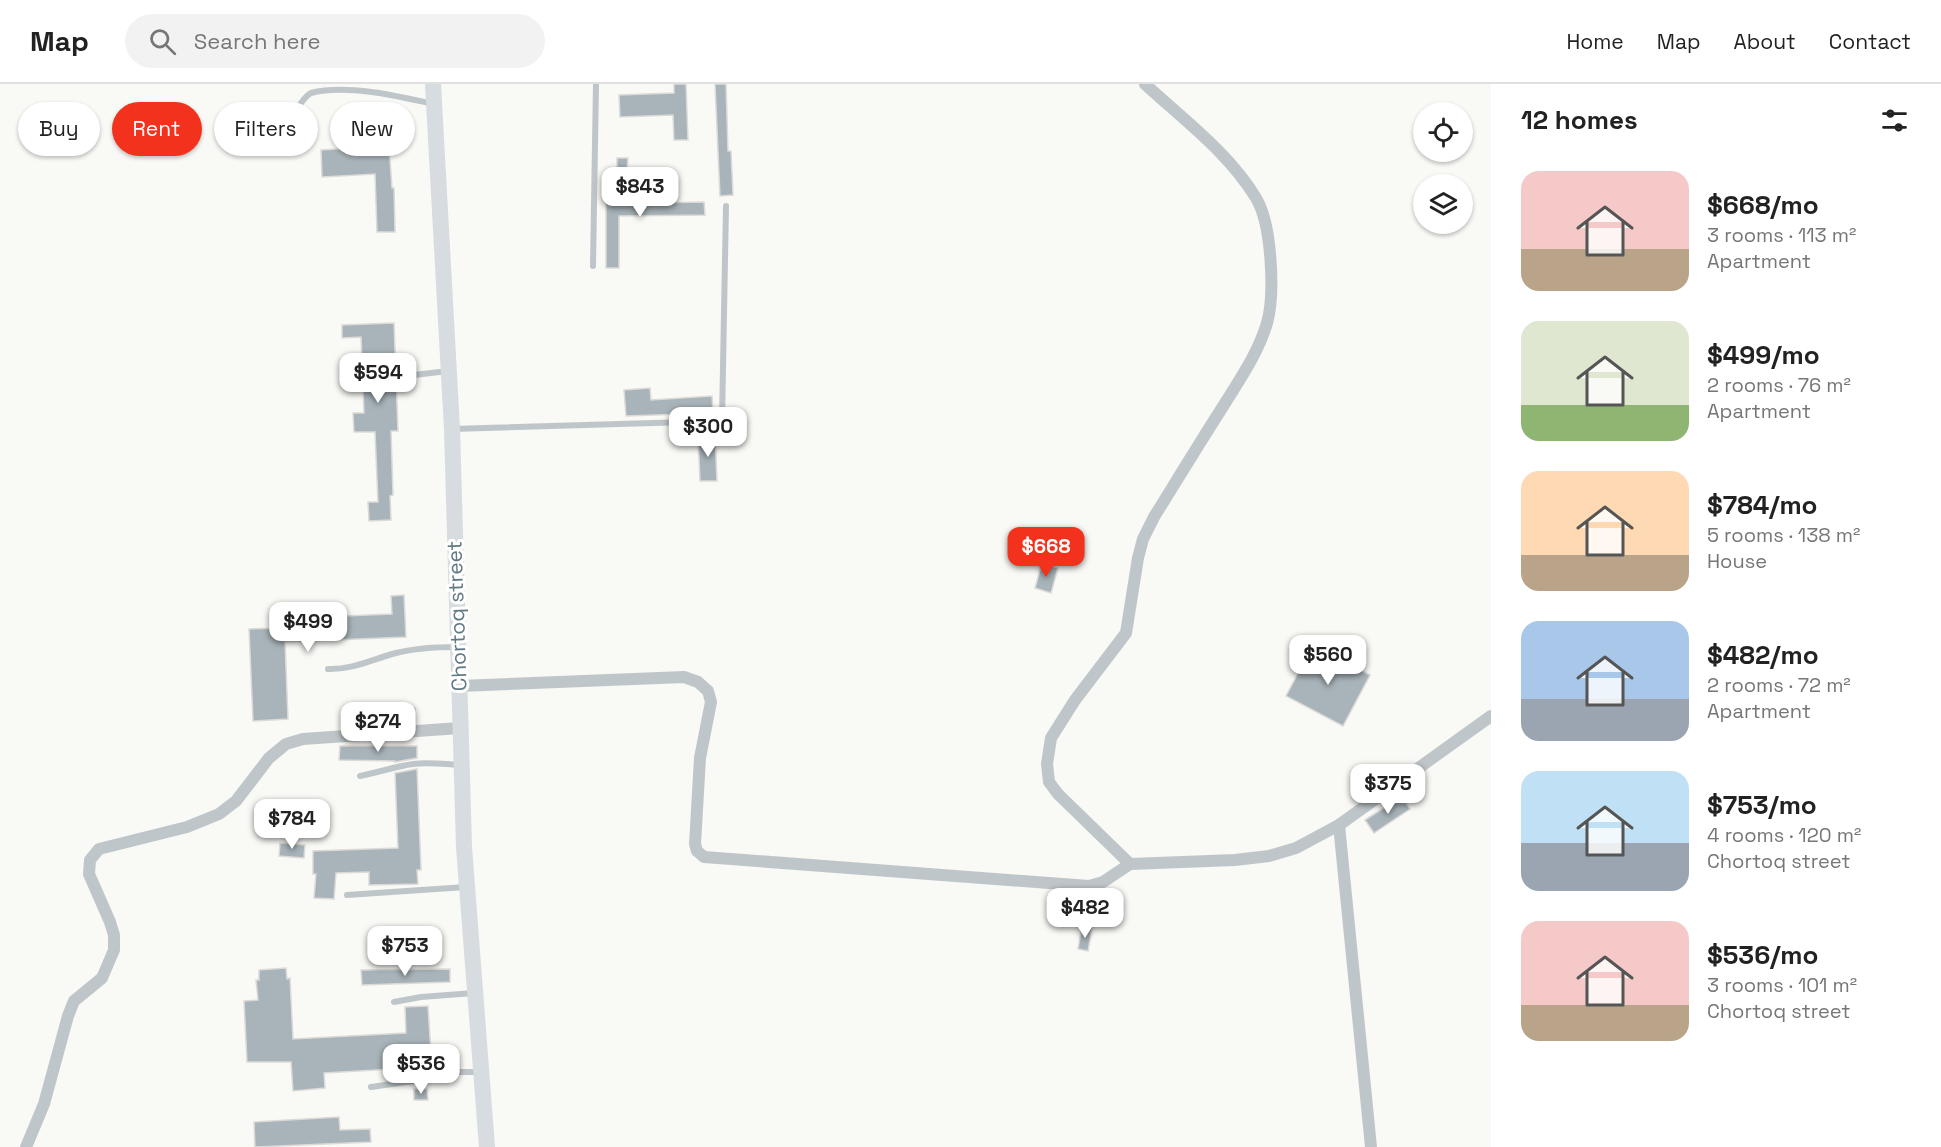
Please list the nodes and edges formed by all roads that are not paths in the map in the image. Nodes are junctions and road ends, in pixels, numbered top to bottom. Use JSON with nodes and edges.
{"nodes":[{"id":1,"x":433,"y":84,"type":"edge"},
{"id":2,"x":596,"y":84,"type":"edge"},
{"id":3,"x":1145,"y":84,"type":"edge"},
{"id":4,"x":302,"y":102,"type":"edge"},
{"id":5,"x":434,"y":104,"type":"junction"},
{"id":6,"x":726,"y":206,"type":"dead end"},
{"id":7,"x":593,"y":266,"type":"dead end"},
{"id":8,"x":449,"y":371,"type":"junction"},
{"id":9,"x":414,"y":375,"type":"dead end"},
{"id":10,"x":452,"y":429,"type":"junction"},
{"id":11,"x":458,"y":647,"type":"junction"},
{"id":12,"x":328,"y":669,"type":"dead end"},
{"id":13,"x":459,"y":686,"type":"junction"},
{"id":14,"x":1491,"y":716,"type":"edge"},
{"id":15,"x":460,"y":728,"type":"junction"},
{"id":16,"x":461,"y":765,"type":"junction"},
{"id":17,"x":360,"y":776,"type":"dead end"},
{"id":18,"x":1339,"y":825,"type":"junction"},
{"id":19,"x":1130,"y":864,"type":"junction"},
{"id":20,"x":467,"y":887,"type":"junction"},
{"id":21,"x":347,"y":895,"type":"dead end"},
{"id":22,"x":475,"y":993,"type":"junction"},
{"id":23,"x":394,"y":1002,"type":"dead end"},
{"id":24,"x":481,"y":1072,"type":"junction"},
{"id":25,"x":371,"y":1087,"type":"dead end"},
{"id":26,"x":26,"y":1147,"type":"edge"},
{"id":27,"x":487,"y":1147,"type":"edge"},
{"id":28,"x":1371,"y":1147,"type":"edge"}],
"edges":[{"from":1,"to":5,"type":"main road","name":"Chortoq street"},
{"from":2,"to":7,"type":"lane"},
{"from":3,"to":19,"type":"street"},
{"from":4,"to":5,"type":"lane"},
{"from":5,"to":8,"type":"main road","name":"Chortoq street"},
{"from":6,"to":10,"type":"lane"},
{"from":8,"to":9,"type":"lane"},
{"from":8,"to":10,"type":"main road","name":"Chortoq street"},
{"from":10,"to":11,"type":"main road","name":"Chortoq street"},
{"from":11,"to":12,"type":"lane"},
{"from":11,"to":13,"type":"main road","name":"Chortoq street"},
{"from":13,"to":15,"type":"main road","name":"Chortoq street"},
{"from":13,"to":19,"type":"street"},
{"from":14,"to":18,"type":"street"},
{"from":15,"to":16,"type":"main road","name":"Chortoq street"},
{"from":15,"to":26,"type":"street"},
{"from":16,"to":17,"type":"lane"},
{"from":16,"to":20,"type":"main road","name":"Chortoq street"},
{"from":18,"to":19,"type":"street"},
{"from":18,"to":28,"type":"street"},
{"from":20,"to":21,"type":"lane"},
{"from":20,"to":22,"type":"main road","name":"Chortoq street"},
{"from":22,"to":23,"type":"lane"},
{"from":22,"to":24,"type":"main road","name":"Chortoq street"},
{"from":24,"to":25,"type":"lane"},
{"from":24,"to":27,"type":"main road","name":"Chortoq street"}]}
